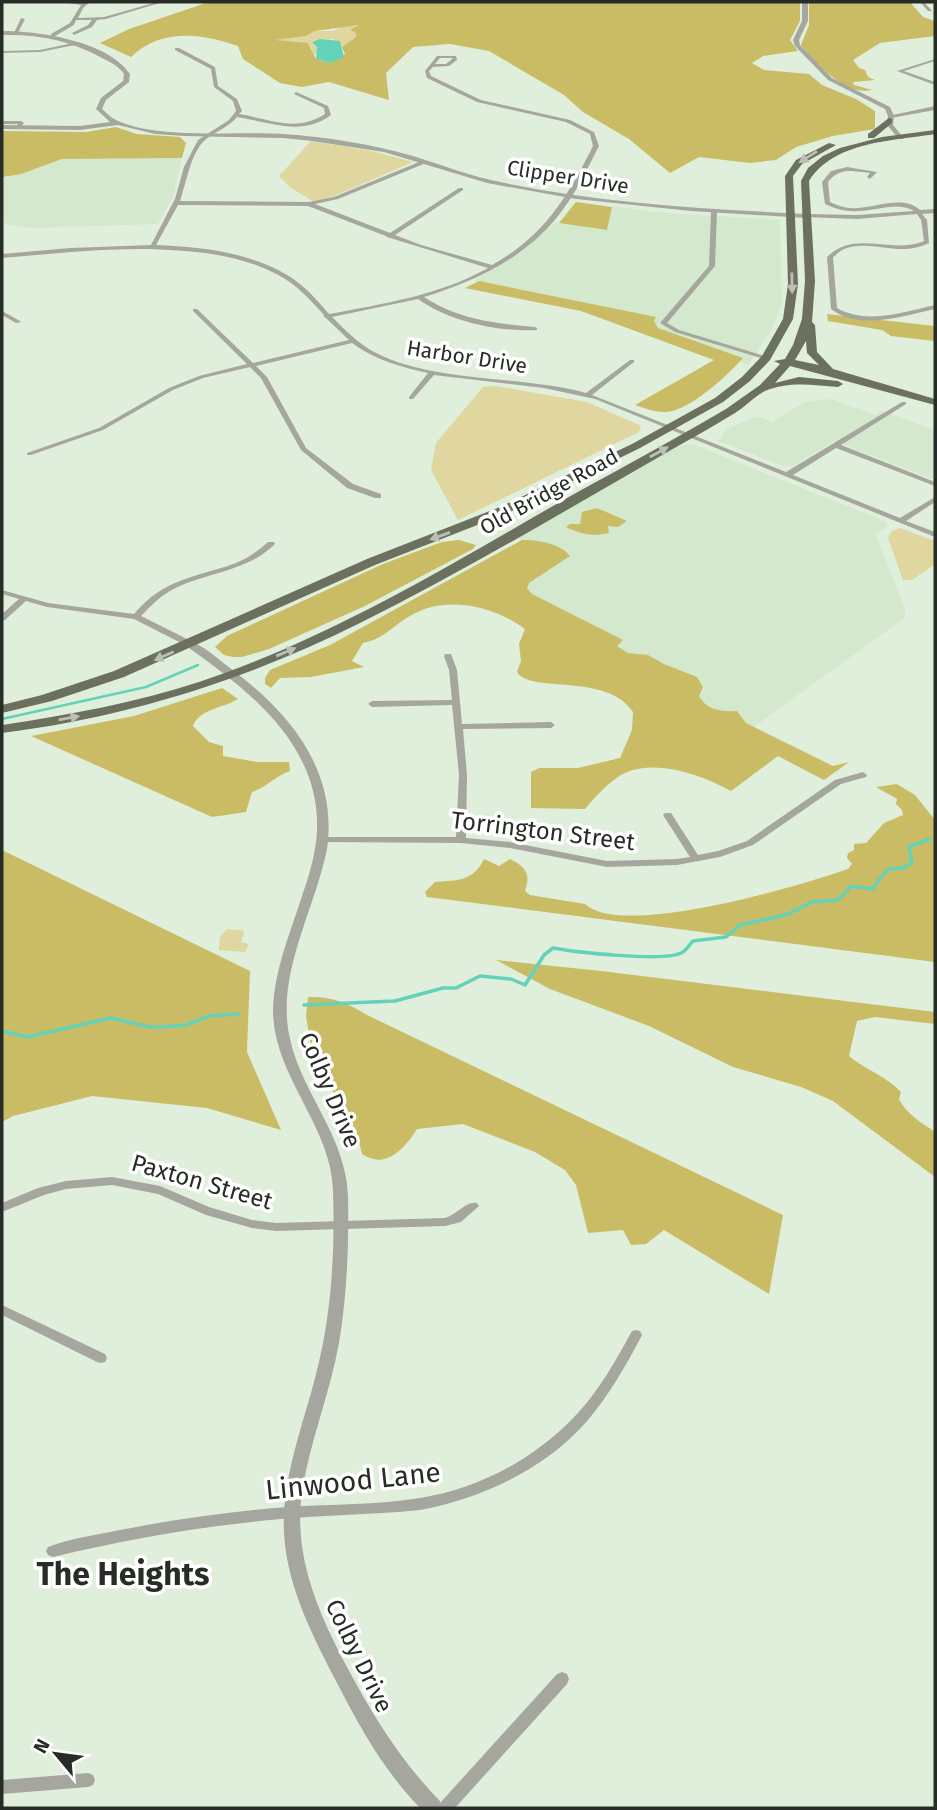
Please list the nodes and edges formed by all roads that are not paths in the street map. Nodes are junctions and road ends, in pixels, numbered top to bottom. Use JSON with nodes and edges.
{"nodes":[{"id":1,"x":63,"y":2,"type":"edge"},
{"id":2,"x":161,"y":2,"type":"edge"},
{"id":3,"x":805,"y":2,"type":"edge"},
{"id":4,"x":922,"y":2,"type":"edge"},
{"id":5,"x":86,"y":3,"type":"edge"},
{"id":6,"x":930,"y":10,"type":"dead end"},
{"id":7,"x":23,"y":19,"type":"dead end"},
{"id":8,"x":76,"y":19,"type":"junction"},
{"id":9,"x":95,"y":19,"type":"junction"},
{"id":10,"x":16,"y":32,"type":"junction"},
{"id":11,"x":2,"y":33,"type":"edge"},
{"id":12,"x":74,"y":34,"type":"dead end"},
{"id":13,"x":53,"y":35,"type":"junction"},
{"id":14,"x":78,"y":43,"type":"junction"},
{"id":15,"x":177,"y":49,"type":"dead end"},
{"id":16,"x":2,"y":52,"type":"edge"},
{"id":17,"x":935,"y":60,"type":"edge"},
{"id":18,"x":430,"y":66,"type":"dead end"},
{"id":19,"x":935,"y":84,"type":"edge"},
{"id":20,"x":296,"y":93,"type":"dead end"},
{"id":21,"x":113,"y":94,"type":"joint"},
{"id":22,"x":935,"y":108,"type":"edge"},
{"id":23,"x":237,"y":115,"type":"junction"},
{"id":24,"x":890,"y":118,"type":"junction"},
{"id":25,"x":120,"y":122,"type":"junction"},
{"id":26,"x":228,"y":123,"type":"junction"},
{"id":27,"x":2,"y":124,"type":"edge"},
{"id":28,"x":935,"y":125,"type":"edge"},
{"id":29,"x":935,"y":132,"type":"edge"},
{"id":30,"x":209,"y":133,"type":"junction"},
{"id":31,"x":238,"y":134,"type":"junction"},
{"id":32,"x":898,"y":135,"type":"junction"},
{"id":33,"x":872,"y":136,"type":"junction"},
{"id":34,"x":424,"y":162,"type":"junction"},
{"id":35,"x":870,"y":177,"type":"dead end"},
{"id":36,"x":461,"y":189,"type":"dead end"},
{"id":37,"x":570,"y":195,"type":"junction"},
{"id":38,"x":176,"y":203,"type":"junction"},
{"id":39,"x":309,"y":204,"type":"junction"},
{"id":40,"x":935,"y":211,"type":"edge"},
{"id":41,"x":714,"y":212,"type":"junction"},
{"id":42,"x":918,"y":212,"type":"junction"},
{"id":43,"x":789,"y":215,"type":"junction"},
{"id":44,"x":806,"y":216,"type":"junction"},
{"id":45,"x":389,"y":236,"type":"junction"},
{"id":46,"x":152,"y":248,"type":"junction"},
{"id":47,"x":2,"y":256,"type":"edge"},
{"id":48,"x":495,"y":265,"type":"junction"},
{"id":49,"x":421,"y":298,"type":"junction"},
{"id":50,"x":935,"y":307,"type":"edge"},
{"id":51,"x":195,"y":310,"type":"dead end"},
{"id":52,"x":2,"y":313,"type":"edge"},
{"id":53,"x":326,"y":316,"type":"junction"},
{"id":54,"x":808,"y":317,"type":"junction"},
{"id":55,"x":18,"y":322,"type":"dead end"},
{"id":56,"x":535,"y":329,"type":"dead end"},
{"id":57,"x":351,"y":341,"type":"junction"},
{"id":58,"x":766,"y":358,"type":"junction"},
{"id":59,"x":632,"y":361,"type":"dead end"},
{"id":60,"x":250,"y":364,"type":"junction"},
{"id":61,"x":786,"y":364,"type":"junction"},
{"id":62,"x":433,"y":372,"type":"junction"},
{"id":63,"x":850,"y":378,"type":"junction"},
{"id":64,"x":838,"y":384,"type":"junction"},
{"id":65,"x":756,"y":393,"type":"junction"},
{"id":66,"x":587,"y":395,"type":"junction"},
{"id":67,"x":411,"y":398,"type":"dead end"},
{"id":68,"x":935,"y":402,"type":"edge"},
{"id":69,"x":904,"y":403,"type":"junction"},
{"id":70,"x":935,"y":413,"type":"edge"},
{"id":71,"x":670,"y":428,"type":"junction"},
{"id":72,"x":689,"y":435,"type":"junction"},
{"id":73,"x":836,"y":445,"type":"junction"},
{"id":74,"x":29,"y":454,"type":"dead end"},
{"id":75,"x":787,"y":475,"type":"junction"},
{"id":76,"x":935,"y":484,"type":"edge"},
{"id":77,"x":378,"y":496,"type":"dead end"},
{"id":78,"x":935,"y":499,"type":"edge"},
{"id":79,"x":505,"y":510,"type":"junction"},
{"id":80,"x":901,"y":521,"type":"junction"},
{"id":81,"x":532,"y":523,"type":"junction"},
{"id":82,"x":935,"y":535,"type":"edge"},
{"id":83,"x":271,"y":544,"type":"dead end"},
{"id":84,"x":2,"y":592,"type":"edge"},
{"id":85,"x":24,"y":599,"type":"junction"},
{"id":86,"x":136,"y":617,"type":"junction"},
{"id":87,"x":2,"y":618,"type":"edge"},
{"id":88,"x":190,"y":644,"type":"junction"},
{"id":89,"x":448,"y":656,"type":"dead end"},
{"id":90,"x":232,"y":674,"type":"junction"},
{"id":91,"x":456,"y":702,"type":"junction"},
{"id":92,"x":372,"y":704,"type":"dead end"},
{"id":93,"x":2,"y":709,"type":"edge"},
{"id":94,"x":551,"y":725,"type":"dead end"},
{"id":95,"x":458,"y":727,"type":"junction"},
{"id":96,"x":2,"y":729,"type":"edge"},
{"id":97,"x":863,"y":775,"type":"dead end"},
{"id":98,"x":668,"y":815,"type":"dead end"},
{"id":99,"x":322,"y":840,"type":"junction"},
{"id":100,"x":461,"y":840,"type":"junction"},
{"id":101,"x":696,"y":859,"type":"junction"},
{"id":102,"x":473,"y":1206,"type":"dead end"},
{"id":103,"x":2,"y":1208,"type":"edge"},
{"id":104,"x":340,"y":1225,"type":"junction"},
{"id":105,"x":2,"y":1310,"type":"edge"},
{"id":106,"x":636,"y":1335,"type":"dead end"},
{"id":107,"x":101,"y":1358,"type":"dead end"},
{"id":108,"x":292,"y":1513,"type":"junction"},
{"id":109,"x":53,"y":1551,"type":"dead end"},
{"id":110,"x":562,"y":1679,"type":"dead end"},
{"id":111,"x":88,"y":1780,"type":"dead end"},
{"id":112,"x":2,"y":1787,"type":"edge"},
{"id":113,"x":433,"y":1808,"type":"edge"},
{"id":114,"x":445,"y":1808,"type":"edge"}],
"edges":[{"from":1,"to":5,"type":"street"},
{"from":2,"to":9,"type":"street"},
{"from":3,"to":24,"type":"street"},
{"from":4,"to":6,"type":"street"},
{"from":5,"to":8,"type":"street"},
{"from":7,"to":10,"type":"street"},
{"from":8,"to":9,"type":"street"},
{"from":8,"to":13,"type":"street"},
{"from":9,"to":12,"type":"street"},
{"from":10,"to":11,"type":"street"},
{"from":10,"to":13,"type":"street"},
{"from":13,"to":14,"type":"street"},
{"from":14,"to":16,"type":"street"},
{"from":14,"to":21,"type":"street"},
{"from":15,"to":23,"type":"street"},
{"from":17,"to":19,"type":"street"},
{"from":18,"to":37,"type":"street"},
{"from":20,"to":23,"type":"street"},
{"from":21,"to":25,"type":"street"},
{"from":22,"to":24,"type":"street"},
{"from":23,"to":26,"type":"street"},
{"from":24,"to":32,"type":"street"},
{"from":24,"to":33,"type":"main road"},
{"from":25,"to":27,"type":"street","name":"Clipper Drive"},
{"from":25,"to":30,"type":"street","name":"Clipper Drive"},
{"from":26,"to":30,"type":"street"},
{"from":26,"to":31,"type":"street"},
{"from":28,"to":32,"type":"main road","name":"Old Bridge Road"},
{"from":29,"to":32,"type":"main road","name":"Old Bridge Road"},
{"from":30,"to":31,"type":"street","name":"Clipper Drive"},
{"from":30,"to":38,"type":"street"},
{"from":31,"to":34,"type":"street","name":"Clipper Drive"},
{"from":32,"to":33,"type":"main road","name":"Old Bridge Road"},
{"from":32,"to":44,"type":"main road","name":"Old Bridge Road"},
{"from":33,"to":43,"type":"main road","name":"Old Bridge Road","one_way":true},
{"from":34,"to":37,"type":"street","name":"Clipper Drive"},
{"from":34,"to":39,"type":"street"},
{"from":35,"to":42,"type":"street"},
{"from":36,"to":45,"type":"street"},
{"from":37,"to":41,"type":"street","name":"Clipper Drive"},
{"from":37,"to":48,"type":"street"},
{"from":38,"to":39,"type":"street"},
{"from":38,"to":46,"type":"street"},
{"from":39,"to":45,"type":"street"},
{"from":40,"to":42,"type":"street","name":"Clipper Drive"},
{"from":41,"to":43,"type":"street","name":"Clipper Drive"},
{"from":41,"to":58,"type":"street"},
{"from":42,"to":44,"type":"street","name":"Clipper Drive"},
{"from":42,"to":50,"type":"street"},
{"from":43,"to":44,"type":"street","name":"Clipper Drive"},
{"from":43,"to":58,"type":"main road","name":"Old Bridge Road","one_way":true},
{"from":44,"to":54,"type":"main road","name":"Old Bridge Road"},
{"from":45,"to":48,"type":"street"},
{"from":46,"to":47,"type":"street","name":"Harbor Drive"},
{"from":46,"to":53,"type":"street","name":"Harbor Drive"},
{"from":48,"to":49,"type":"street"},
{"from":49,"to":53,"type":"street"},
{"from":49,"to":56,"type":"street"},
{"from":51,"to":60,"type":"street"},
{"from":52,"to":55,"type":"street"},
{"from":53,"to":57,"type":"street","name":"Harbor Drive"},
{"from":54,"to":61,"type":"main road","name":"Old Bridge Road"},
{"from":54,"to":63,"type":"main road"},
{"from":57,"to":60,"type":"street"},
{"from":57,"to":62,"type":"street","name":"Harbor Drive"},
{"from":58,"to":61,"type":"main road"},
{"from":58,"to":71,"type":"main road","name":"Old Bridge Road"},
{"from":59,"to":66,"type":"street"},
{"from":60,"to":74,"type":"street"},
{"from":60,"to":77,"type":"street"},
{"from":61,"to":63,"type":"main road"},
{"from":61,"to":64,"type":"main road"},
{"from":61,"to":65,"type":"main road","name":"Old Bridge Road"},
{"from":62,"to":66,"type":"street","name":"Harbor Drive"},
{"from":62,"to":67,"type":"street"},
{"from":63,"to":68,"type":"main road"},
{"from":64,"to":65,"type":"main road"},
{"from":64,"to":69,"type":"main road"},
{"from":65,"to":72,"type":"main road","name":"Old Bridge Road"},
{"from":66,"to":71,"type":"street","name":"Harbor Drive"},
{"from":69,"to":70,"type":"main road"},
{"from":69,"to":73,"type":"street"},
{"from":71,"to":72,"type":"street","name":"Harbor Drive"},
{"from":71,"to":79,"type":"main road","name":"Old Bridge Road"},
{"from":72,"to":75,"type":"street","name":"Harbor Drive"},
{"from":81,"to":72,"type":"main road","name":"Old Bridge Road","one_way":true},
{"from":73,"to":75,"type":"street"},
{"from":73,"to":76,"type":"street"},
{"from":75,"to":80,"type":"street","name":"Harbor Drive"},
{"from":78,"to":80,"type":"street"},
{"from":79,"to":81,"type":"main road"},
{"from":79,"to":88,"type":"main road","name":"Old Bridge Road","one_way":true},
{"from":80,"to":82,"type":"street","name":"Harbor Drive"},
{"from":90,"to":81,"type":"main road","name":"Old Bridge Road","one_way":true},
{"from":83,"to":86,"type":"street"},
{"from":84,"to":85,"type":"street","name":"Colby Drive"},
{"from":85,"to":86,"type":"street","name":"Colby Drive"},
{"from":85,"to":87,"type":"street"},
{"from":86,"to":88,"type":"street","name":"Colby Drive"},
{"from":88,"to":90,"type":"street","name":"Colby Drive"},
{"from":88,"to":93,"type":"main road","name":"Old Bridge Road","one_way":true},
{"from":89,"to":91,"type":"street"},
{"from":96,"to":90,"type":"main road","name":"Old Bridge Road","one_way":true},
{"from":90,"to":99,"type":"street","name":"Colby Drive"},
{"from":91,"to":92,"type":"street"},
{"from":91,"to":95,"type":"street"},
{"from":94,"to":95,"type":"street"},
{"from":95,"to":100,"type":"street"},
{"from":97,"to":101,"type":"street","name":"Torrington Street"},
{"from":98,"to":101,"type":"street"},
{"from":99,"to":100,"type":"street","name":"Torrington Street"},
{"from":99,"to":104,"type":"street","name":"Colby Drive"},
{"from":100,"to":101,"type":"street","name":"Torrington Street"},
{"from":102,"to":104,"type":"street","name":"Paxton Street"},
{"from":103,"to":104,"type":"street","name":"Paxton Street"},
{"from":104,"to":108,"type":"street","name":"Colby Drive"},
{"from":105,"to":107,"type":"street"},
{"from":106,"to":108,"type":"street","name":"Linwood Lane"},
{"from":108,"to":109,"type":"street","name":"Linwood Lane"},
{"from":108,"to":113,"type":"street","name":"Colby Drive"},
{"from":110,"to":114,"type":"street"},
{"from":111,"to":112,"type":"street"}]}
